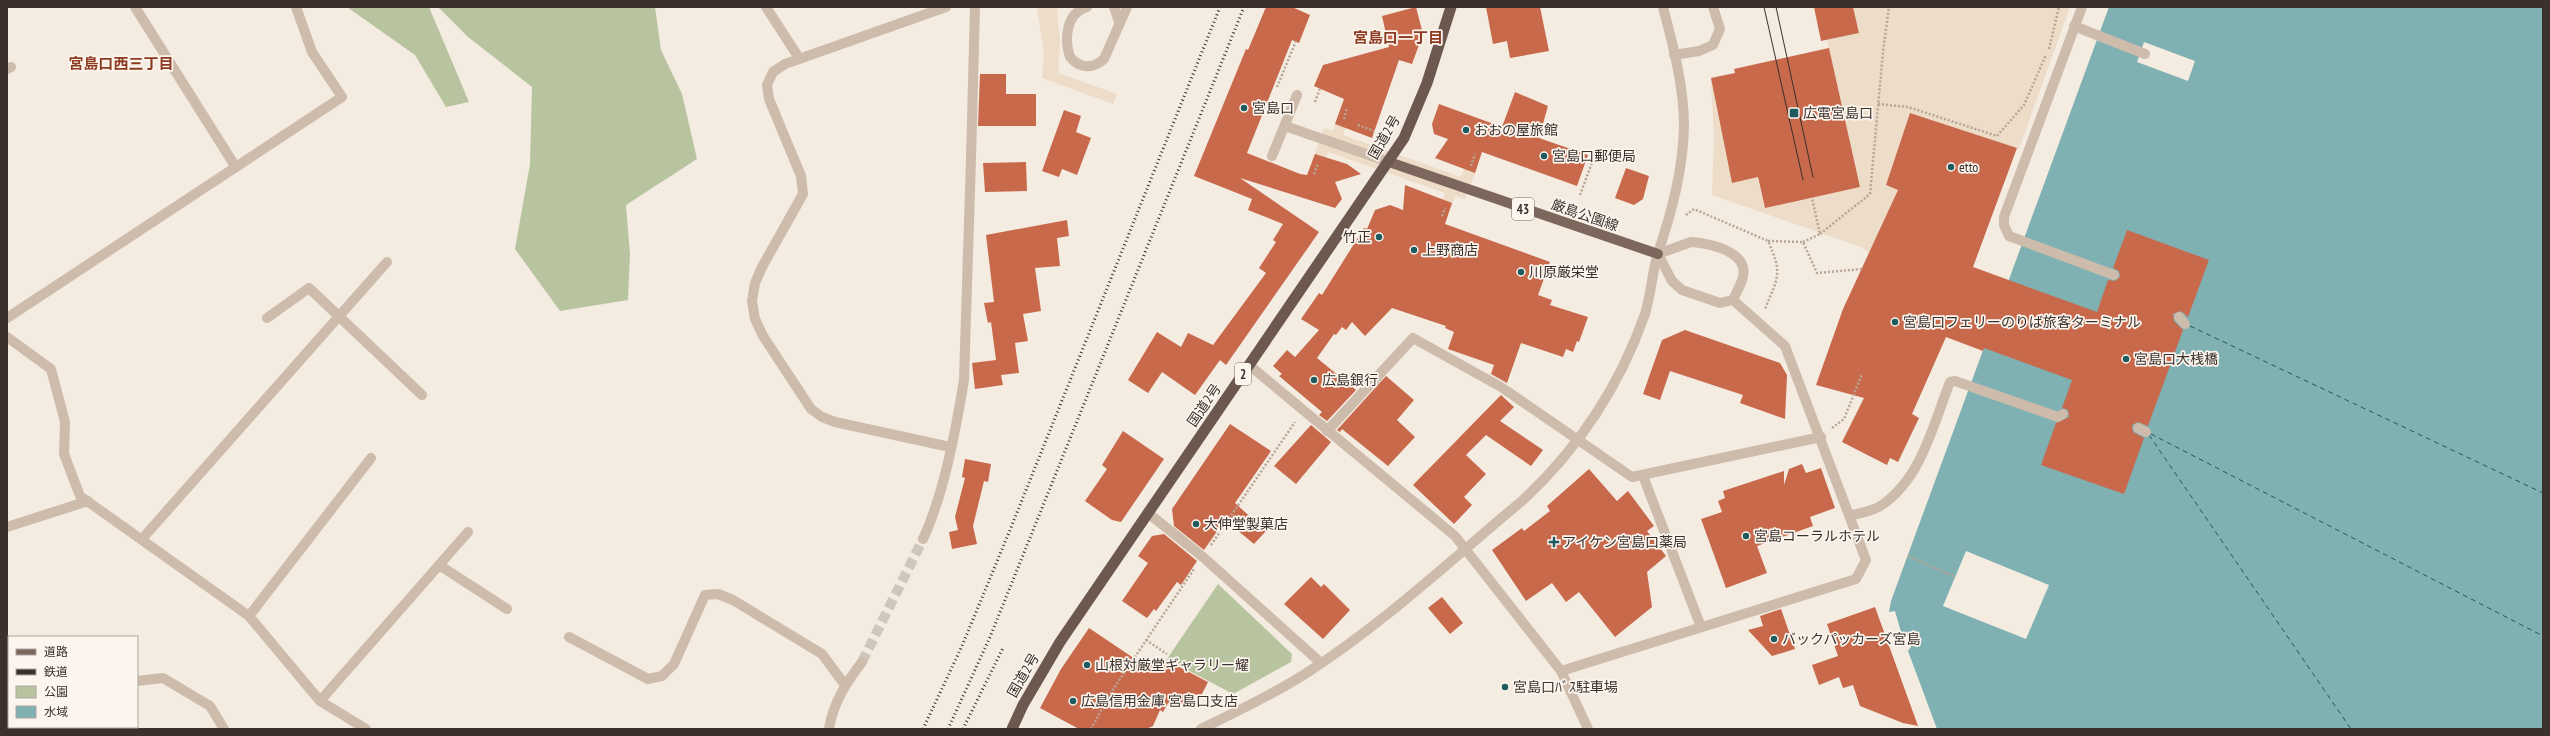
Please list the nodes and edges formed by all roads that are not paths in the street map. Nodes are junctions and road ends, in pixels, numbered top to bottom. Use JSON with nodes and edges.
{"nodes":[{"id":1,"x":135,"y":7,"type":"edge"},
{"id":2,"x":766,"y":7,"type":"edge"},
{"id":3,"x":946,"y":7,"type":"edge"},
{"id":4,"x":975,"y":7,"type":"edge"},
{"id":5,"x":1087,"y":7,"type":"edge"},
{"id":6,"x":1114,"y":7,"type":"edge"},
{"id":7,"x":1127,"y":7,"type":"edge"},
{"id":8,"x":1451,"y":7,"type":"edge"},
{"id":9,"x":1663,"y":7,"type":"edge"},
{"id":10,"x":1713,"y":7,"type":"edge"},
{"id":11,"x":2082,"y":7,"type":"edge"},
{"id":12,"x":295,"y":8,"type":"edge"},
{"id":13,"x":1119,"y":22,"type":"junction"},
{"id":14,"x":2074,"y":26,"type":"junction"},
{"id":15,"x":2145,"y":54,"type":"dead end"},
{"id":16,"x":1674,"y":55,"type":"junction"},
{"id":17,"x":799,"y":58,"type":"junction"},
{"id":18,"x":1297,"y":94,"type":"dead end"},
{"id":19,"x":1285,"y":126,"type":"junction"},
{"id":20,"x":1272,"y":156,"type":"dead end"},
{"id":21,"x":1389,"y":162,"type":"junction"},
{"id":22,"x":235,"y":166,"type":"junction"},
{"id":23,"x":1658,"y":254,"type":"junction"},
{"id":24,"x":387,"y":262,"type":"dead end"},
{"id":25,"x":2113,"y":274,"type":"dead end"},
{"id":26,"x":1733,"y":300,"type":"junction"},
{"id":27,"x":339,"y":316,"type":"junction"},
{"id":28,"x":7,"y":318,"type":"edge"},
{"id":29,"x":267,"y":318,"type":"dead end"},
{"id":30,"x":7,"y":337,"type":"edge"},
{"id":31,"x":1249,"y":365,"type":"junction"},
{"id":32,"x":422,"y":395,"type":"dead end"},
{"id":33,"x":2061,"y":416,"type":"dead end"},
{"id":34,"x":1327,"y":431,"type":"junction"},
{"id":35,"x":1821,"y":436,"type":"junction"},
{"id":36,"x":1578,"y":440,"type":"junction"},
{"id":37,"x":950,"y":447,"type":"junction"},
{"id":38,"x":372,"y":458,"type":"dead end"},
{"id":39,"x":1643,"y":476,"type":"junction"},
{"id":40,"x":88,"y":501,"type":"junction"},
{"id":41,"x":1148,"y":513,"type":"junction"},
{"id":42,"x":1850,"y":516,"type":"junction"},
{"id":43,"x":7,"y":527,"type":"edge"},
{"id":44,"x":468,"y":532,"type":"dead end"},
{"id":45,"x":142,"y":539,"type":"junction"},
{"id":46,"x":923,"y":539,"type":"tunnel mouth"},
{"id":47,"x":1464,"y":549,"type":"junction"},
{"id":48,"x":439,"y":566,"type":"junction"},
{"id":49,"x":507,"y":608,"type":"dead end"},
{"id":50,"x":249,"y":616,"type":"junction"},
{"id":51,"x":1701,"y":627,"type":"junction"},
{"id":52,"x":569,"y":637,"type":"dead end"},
{"id":53,"x":862,"y":662,"type":"tunnel mouth"},
{"id":54,"x":1321,"y":663,"type":"junction"},
{"id":55,"x":1561,"y":671,"type":"junction"},
{"id":56,"x":138,"y":681,"type":"edge"},
{"id":57,"x":845,"y":685,"type":"junction"},
{"id":58,"x":320,"y":701,"type":"junction"},
{"id":59,"x":224,"y":729,"type":"edge"},
{"id":60,"x":366,"y":729,"type":"edge"},
{"id":61,"x":829,"y":729,"type":"edge"},
{"id":62,"x":1012,"y":729,"type":"edge"},
{"id":63,"x":1201,"y":729,"type":"edge"},
{"id":64,"x":1588,"y":729,"type":"edge"}],
"edges":[{"from":1,"to":22,"type":"street"},
{"from":2,"to":17,"type":"street"},
{"from":3,"to":17,"type":"street"},
{"from":4,"to":37,"type":"street"},
{"from":5,"to":13,"type":"street"},
{"from":6,"to":13,"type":"street"},
{"from":7,"to":13,"type":"street"},
{"from":8,"to":21,"type":"highway","name":"国道2号","number":"2"},
{"from":9,"to":16,"type":"street"},
{"from":10,"to":16,"type":"street"},
{"from":11,"to":14,"type":"street"},
{"from":12,"to":22,"type":"street"},
{"from":14,"to":15,"type":"street"},
{"from":14,"to":25,"type":"street"},
{"from":16,"to":23,"type":"street"},
{"from":17,"to":37,"type":"street"},
{"from":18,"to":19,"type":"street"},
{"from":19,"to":20,"type":"street"},
{"from":19,"to":21,"type":"street"},
{"from":21,"to":23,"type":"main road","name":"厳島公園線","number":"43"},
{"from":21,"to":31,"type":"highway","name":"国道2号","number":"2"},
{"from":22,"to":28,"type":"street"},
{"from":23,"to":26,"type":"street"},
{"from":23,"to":26,"type":"street"},
{"from":23,"to":36,"type":"street"},
{"from":24,"to":27,"type":"street"},
{"from":26,"to":35,"type":"street"},
{"from":27,"to":29,"type":"street"},
{"from":27,"to":32,"type":"street"},
{"from":27,"to":45,"type":"street"},
{"from":30,"to":40,"type":"street"},
{"from":31,"to":34,"type":"street"},
{"from":31,"to":41,"type":"highway","name":"国道2号","number":"2"},
{"from":33,"to":42,"type":"street"},
{"from":34,"to":36,"type":"street"},
{"from":34,"to":47,"type":"street"},
{"from":35,"to":39,"type":"street"},
{"from":35,"to":42,"type":"street"},
{"from":36,"to":39,"type":"street"},
{"from":36,"to":47,"type":"street"},
{"from":37,"to":46,"type":"street"},
{"from":38,"to":50,"type":"street"},
{"from":39,"to":51,"type":"street"},
{"from":40,"to":43,"type":"street"},
{"from":40,"to":45,"type":"street"},
{"from":41,"to":54,"type":"street"},
{"from":41,"to":62,"type":"highway","name":"国道2号","number":"2"},
{"from":42,"to":51,"type":"street"},
{"from":44,"to":48,"type":"street"},
{"from":45,"to":50,"type":"street"},
{"from":47,"to":54,"type":"street"},
{"from":47,"to":55,"type":"street"},
{"from":48,"to":49,"type":"street"},
{"from":48,"to":58,"type":"street"},
{"from":50,"to":58,"type":"street"},
{"from":51,"to":55,"type":"street"},
{"from":52,"to":57,"type":"street"},
{"from":53,"to":57,"type":"street"},
{"from":54,"to":63,"type":"street"},
{"from":55,"to":64,"type":"street"},
{"from":56,"to":59,"type":"street"},
{"from":57,"to":61,"type":"street"},
{"from":58,"to":60,"type":"street"}]}
